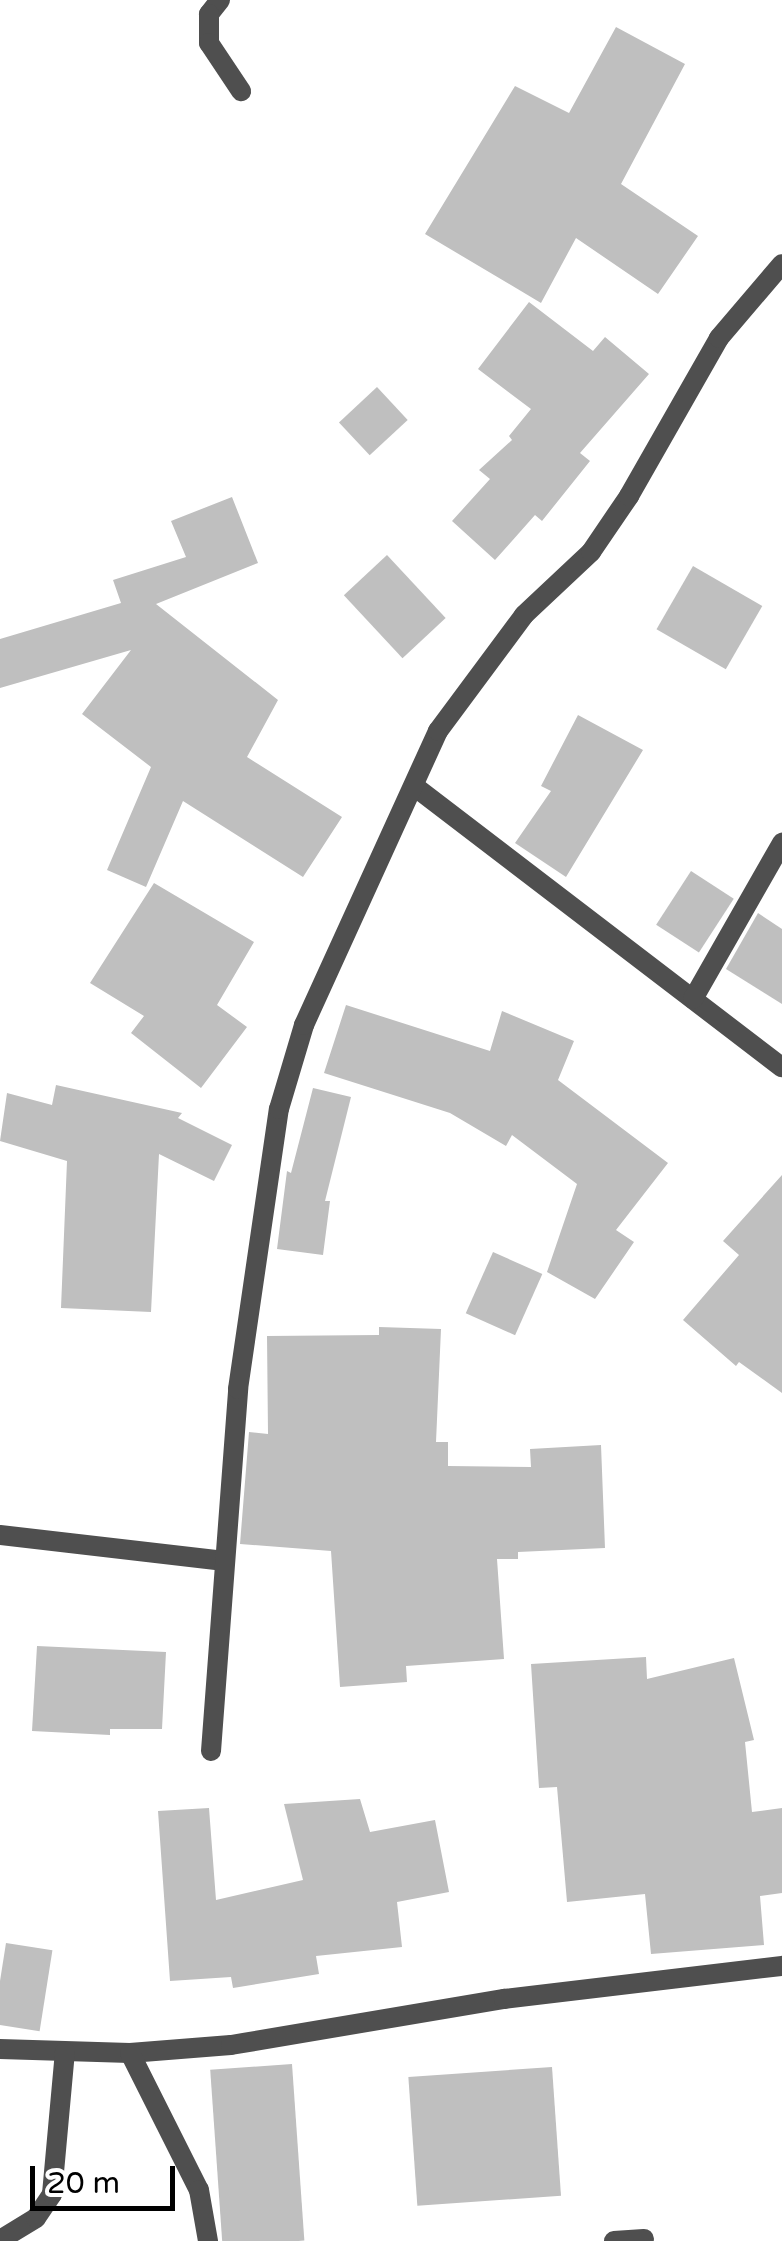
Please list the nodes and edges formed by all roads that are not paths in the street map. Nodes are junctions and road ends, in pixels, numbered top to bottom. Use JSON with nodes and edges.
{"nodes":[{"id":1,"x":220,"y":0,"type":"edge"},
{"id":2,"x":241,"y":91,"type":"dead end"},
{"id":3,"x":782,"y":264,"type":"edge"},
{"id":4,"x":414,"y":786,"type":"junction"},
{"id":5,"x":782,"y":843,"type":"edge"},
{"id":6,"x":693,"y":999,"type":"junction"},
{"id":7,"x":782,"y":1066,"type":"edge"},
{"id":8,"x":0,"y":1535,"type":"edge"},
{"id":9,"x":225,"y":1562,"type":"junction"},
{"id":10,"x":210,"y":1751,"type":"dead end"},
{"id":11,"x":782,"y":1966,"type":"edge"},
{"id":12,"x":0,"y":2049,"type":"edge"},
{"id":13,"x":65,"y":2052,"type":"junction"},
{"id":14,"x":130,"y":2053,"type":"junction"},
{"id":15,"x":644,"y":2238,"type":"dead end"},
{"id":16,"x":0,"y":2240,"type":"edge"},
{"id":17,"x":208,"y":2241,"type":"edge"},
{"id":18,"x":614,"y":2241,"type":"edge"}],
"edges":[{"from":1,"to":2,"type":"street"},
{"from":3,"to":4,"type":"street"},
{"from":4,"to":6,"type":"street"},
{"from":4,"to":9,"type":"street"},
{"from":5,"to":6,"type":"street"},
{"from":6,"to":7,"type":"street"},
{"from":8,"to":9,"type":"street"},
{"from":9,"to":10,"type":"street"},
{"from":11,"to":14,"type":"street"},
{"from":12,"to":13,"type":"street"},
{"from":13,"to":14,"type":"street"},
{"from":13,"to":16,"type":"street"},
{"from":14,"to":17,"type":"street"},
{"from":15,"to":18,"type":"street"}]}
